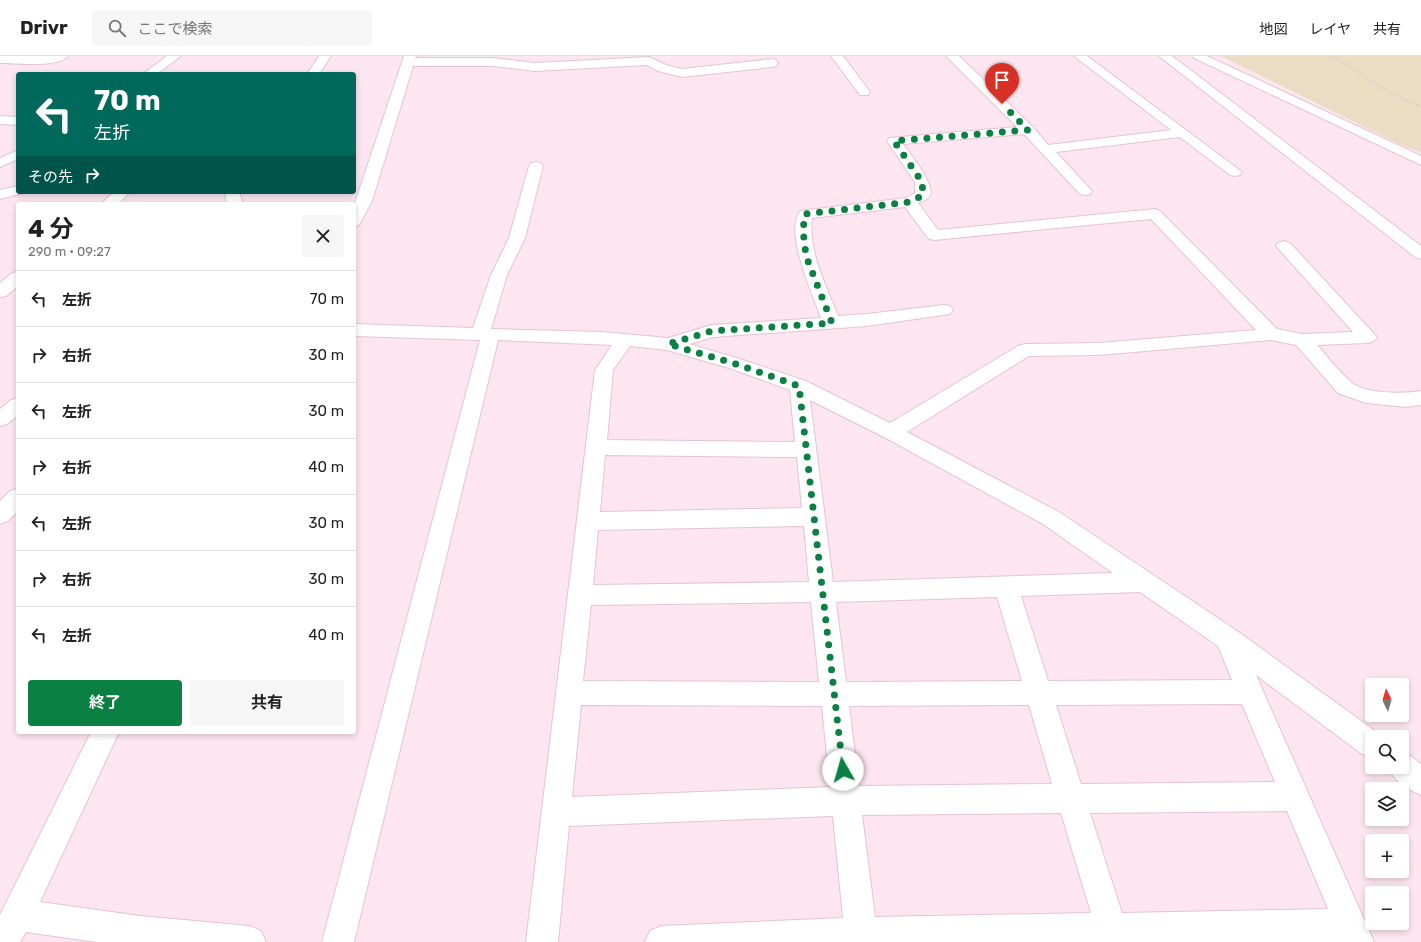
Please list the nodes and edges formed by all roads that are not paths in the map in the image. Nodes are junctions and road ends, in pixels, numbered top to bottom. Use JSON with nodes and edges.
{"nodes":[{"id":1,"x":62,"y":56,"type":"edge"},
{"id":2,"x":175,"y":56,"type":"edge"},
{"id":3,"x":325,"y":56,"type":"edge"},
{"id":4,"x":838,"y":56,"type":"edge"},
{"id":5,"x":952,"y":56,"type":"edge"},
{"id":6,"x":1080,"y":56,"type":"edge"},
{"id":7,"x":1165,"y":56,"type":"edge"},
{"id":8,"x":1198,"y":56,"type":"edge"},
{"id":9,"x":0,"y":59,"type":"edge"},
{"id":10,"x":409,"y":59,"type":"edge"},
{"id":11,"x":772,"y":62,"type":"dead end"},
{"id":12,"x":152,"y":72,"type":"edge"},
{"id":13,"x":314,"y":72,"type":"edge"},
{"id":14,"x":864,"y":92,"type":"dead end"},
{"id":15,"x":0,"y":120,"type":"edge"},
{"id":16,"x":16,"y":121,"type":"edge"},
{"id":17,"x":1028,"y":130,"type":"junction"},
{"id":18,"x":1183,"y":133,"type":"junction"},
{"id":19,"x":1046,"y":149,"type":"junction"},
{"id":20,"x":16,"y":155,"type":"edge"},
{"id":21,"x":1421,"y":161,"type":"edge"},
{"id":22,"x":0,"y":163,"type":"edge"},
{"id":23,"x":536,"y":166,"type":"dead end"},
{"id":24,"x":1235,"y":172,"type":"dead end"},
{"id":25,"x":16,"y":191,"type":"edge"},
{"id":26,"x":1085,"y":191,"type":"dead end"},
{"id":27,"x":121,"y":194,"type":"edge"},
{"id":28,"x":0,"y":195,"type":"edge"},
{"id":29,"x":111,"y":202,"type":"edge"},
{"id":30,"x":910,"y":202,"type":"junction"},
{"id":31,"x":356,"y":218,"type":"edge"},
{"id":32,"x":1284,"y":246,"type":"dead end"},
{"id":33,"x":1421,"y":254,"type":"edge"},
{"id":34,"x":16,"y":279,"type":"edge"},
{"id":35,"x":0,"y":292,"type":"edge"},
{"id":36,"x":944,"y":310,"type":"dead end"},
{"id":37,"x":832,"y":323,"type":"junction"},
{"id":38,"x":356,"y":330,"type":"edge"},
{"id":39,"x":1270,"y":334,"type":"junction"},
{"id":40,"x":485,"y":335,"type":"junction"},
{"id":41,"x":625,"y":340,"type":"junction"},
{"id":42,"x":1302,"y":340,"type":"junction"},
{"id":43,"x":668,"y":344,"type":"junction"},
{"id":44,"x":799,"y":386,"type":"junction"},
{"id":45,"x":1421,"y":398,"type":"edge"},
{"id":46,"x":16,"y":407,"type":"edge"},
{"id":47,"x":0,"y":419,"type":"edge"},
{"id":48,"x":891,"y":432,"type":"junction"},
{"id":49,"x":596,"y":447,"type":"junction"},
{"id":50,"x":806,"y":450,"type":"junction"},
{"id":51,"x":16,"y":499,"type":"edge"},
{"id":52,"x":0,"y":516,"type":"edge"},
{"id":53,"x":814,"y":517,"type":"junction"},
{"id":54,"x":588,"y":521,"type":"junction"},
{"id":55,"x":1144,"y":582,"type":"junction"},
{"id":56,"x":1006,"y":587,"type":"junction"},
{"id":57,"x":823,"y":592,"type":"junction"},
{"id":58,"x":579,"y":595,"type":"junction"},
{"id":59,"x":1228,"y":639,"type":"junction"},
{"id":60,"x":1250,"y":692,"type":"junction"},
{"id":61,"x":568,"y":693,"type":"junction"},
{"id":62,"x":1038,"y":693,"type":"junction"},
{"id":63,"x":834,"y":694,"type":"junction"},
{"id":64,"x":104,"y":734,"type":"edge"},
{"id":65,"x":1365,"y":740,"type":"edge"},
{"id":66,"x":1409,"y":772,"type":"edge"},
{"id":67,"x":1421,"y":781,"type":"edge"},
{"id":68,"x":1295,"y":796,"type":"junction"},
{"id":69,"x":1070,"y":798,"type":"junction"},
{"id":70,"x":847,"y":801,"type":"junction"},
{"id":71,"x":556,"y":812,"type":"junction"},
{"id":72,"x":18,"y":915,"type":"junction"},
{"id":73,"x":1354,"y":933,"type":"edge"},
{"id":74,"x":1112,"y":935,"type":"edge"},
{"id":75,"x":138,"y":937,"type":"edge"},
{"id":76,"x":862,"y":937,"type":"edge"},
{"id":77,"x":2,"y":942,"type":"edge"},
{"id":78,"x":250,"y":942,"type":"edge"},
{"id":79,"x":338,"y":942,"type":"edge"},
{"id":80,"x":542,"y":942,"type":"edge"},
{"id":81,"x":661,"y":942,"type":"edge"}],
"edges":[{"from":1,"to":9,"type":"street"},
{"from":2,"to":12,"type":"street"},
{"from":3,"to":13,"type":"street"},
{"from":4,"to":14,"type":"street"},
{"from":5,"to":17,"type":"street"},
{"from":6,"to":18,"type":"street"},
{"from":7,"to":33,"type":"street"},
{"from":8,"to":21,"type":"street"},
{"from":10,"to":11,"type":"street"},
{"from":10,"to":31,"type":"street"},
{"from":15,"to":16,"type":"street"},
{"from":17,"to":19,"type":"street"},
{"from":17,"to":30,"type":"street"},
{"from":18,"to":19,"type":"street"},
{"from":18,"to":24,"type":"street"},
{"from":19,"to":26,"type":"street"},
{"from":20,"to":22,"type":"street"},
{"from":23,"to":40,"type":"street"},
{"from":25,"to":28,"type":"street"},
{"from":27,"to":29,"type":"street"},
{"from":30,"to":37,"type":"street"},
{"from":30,"to":39,"type":"street"},
{"from":32,"to":42,"type":"street"},
{"from":34,"to":35,"type":"street"},
{"from":36,"to":37,"type":"street"},
{"from":37,"to":43,"type":"street"},
{"from":38,"to":40,"type":"street"},
{"from":39,"to":42,"type":"street"},
{"from":39,"to":48,"type":"street"},
{"from":40,"to":41,"type":"street"},
{"from":40,"to":79,"type":"street"},
{"from":41,"to":43,"type":"street"},
{"from":41,"to":49,"type":"street"},
{"from":42,"to":45,"type":"street"},
{"from":43,"to":44,"type":"street"},
{"from":44,"to":48,"type":"street"},
{"from":44,"to":50,"type":"street"},
{"from":46,"to":47,"type":"street"},
{"from":48,"to":55,"type":"street"},
{"from":49,"to":50,"type":"street"},
{"from":49,"to":54,"type":"street"},
{"from":50,"to":53,"type":"street"},
{"from":51,"to":52,"type":"street"},
{"from":53,"to":54,"type":"street"},
{"from":53,"to":57,"type":"street"},
{"from":54,"to":58,"type":"street"},
{"from":55,"to":56,"type":"street"},
{"from":55,"to":59,"type":"street"},
{"from":56,"to":57,"type":"street"},
{"from":56,"to":62,"type":"street"},
{"from":57,"to":58,"type":"street"},
{"from":57,"to":63,"type":"street"},
{"from":58,"to":61,"type":"street"},
{"from":59,"to":60,"type":"street"},
{"from":59,"to":65,"type":"street"},
{"from":60,"to":62,"type":"street"},
{"from":60,"to":68,"type":"street"},
{"from":61,"to":63,"type":"street"},
{"from":61,"to":71,"type":"street"},
{"from":62,"to":63,"type":"street"},
{"from":62,"to":69,"type":"street"},
{"from":63,"to":70,"type":"street"},
{"from":64,"to":72,"type":"street"},
{"from":66,"to":67,"type":"street"},
{"from":68,"to":69,"type":"street"},
{"from":68,"to":73,"type":"street"},
{"from":69,"to":70,"type":"street"},
{"from":69,"to":74,"type":"street"},
{"from":70,"to":71,"type":"street"},
{"from":70,"to":76,"type":"street"},
{"from":71,"to":80,"type":"street"},
{"from":72,"to":75,"type":"street"},
{"from":72,"to":77,"type":"street"},
{"from":73,"to":74,"type":"street"},
{"from":74,"to":76,"type":"street"},
{"from":75,"to":78,"type":"street"},
{"from":76,"to":81,"type":"street"}]}
